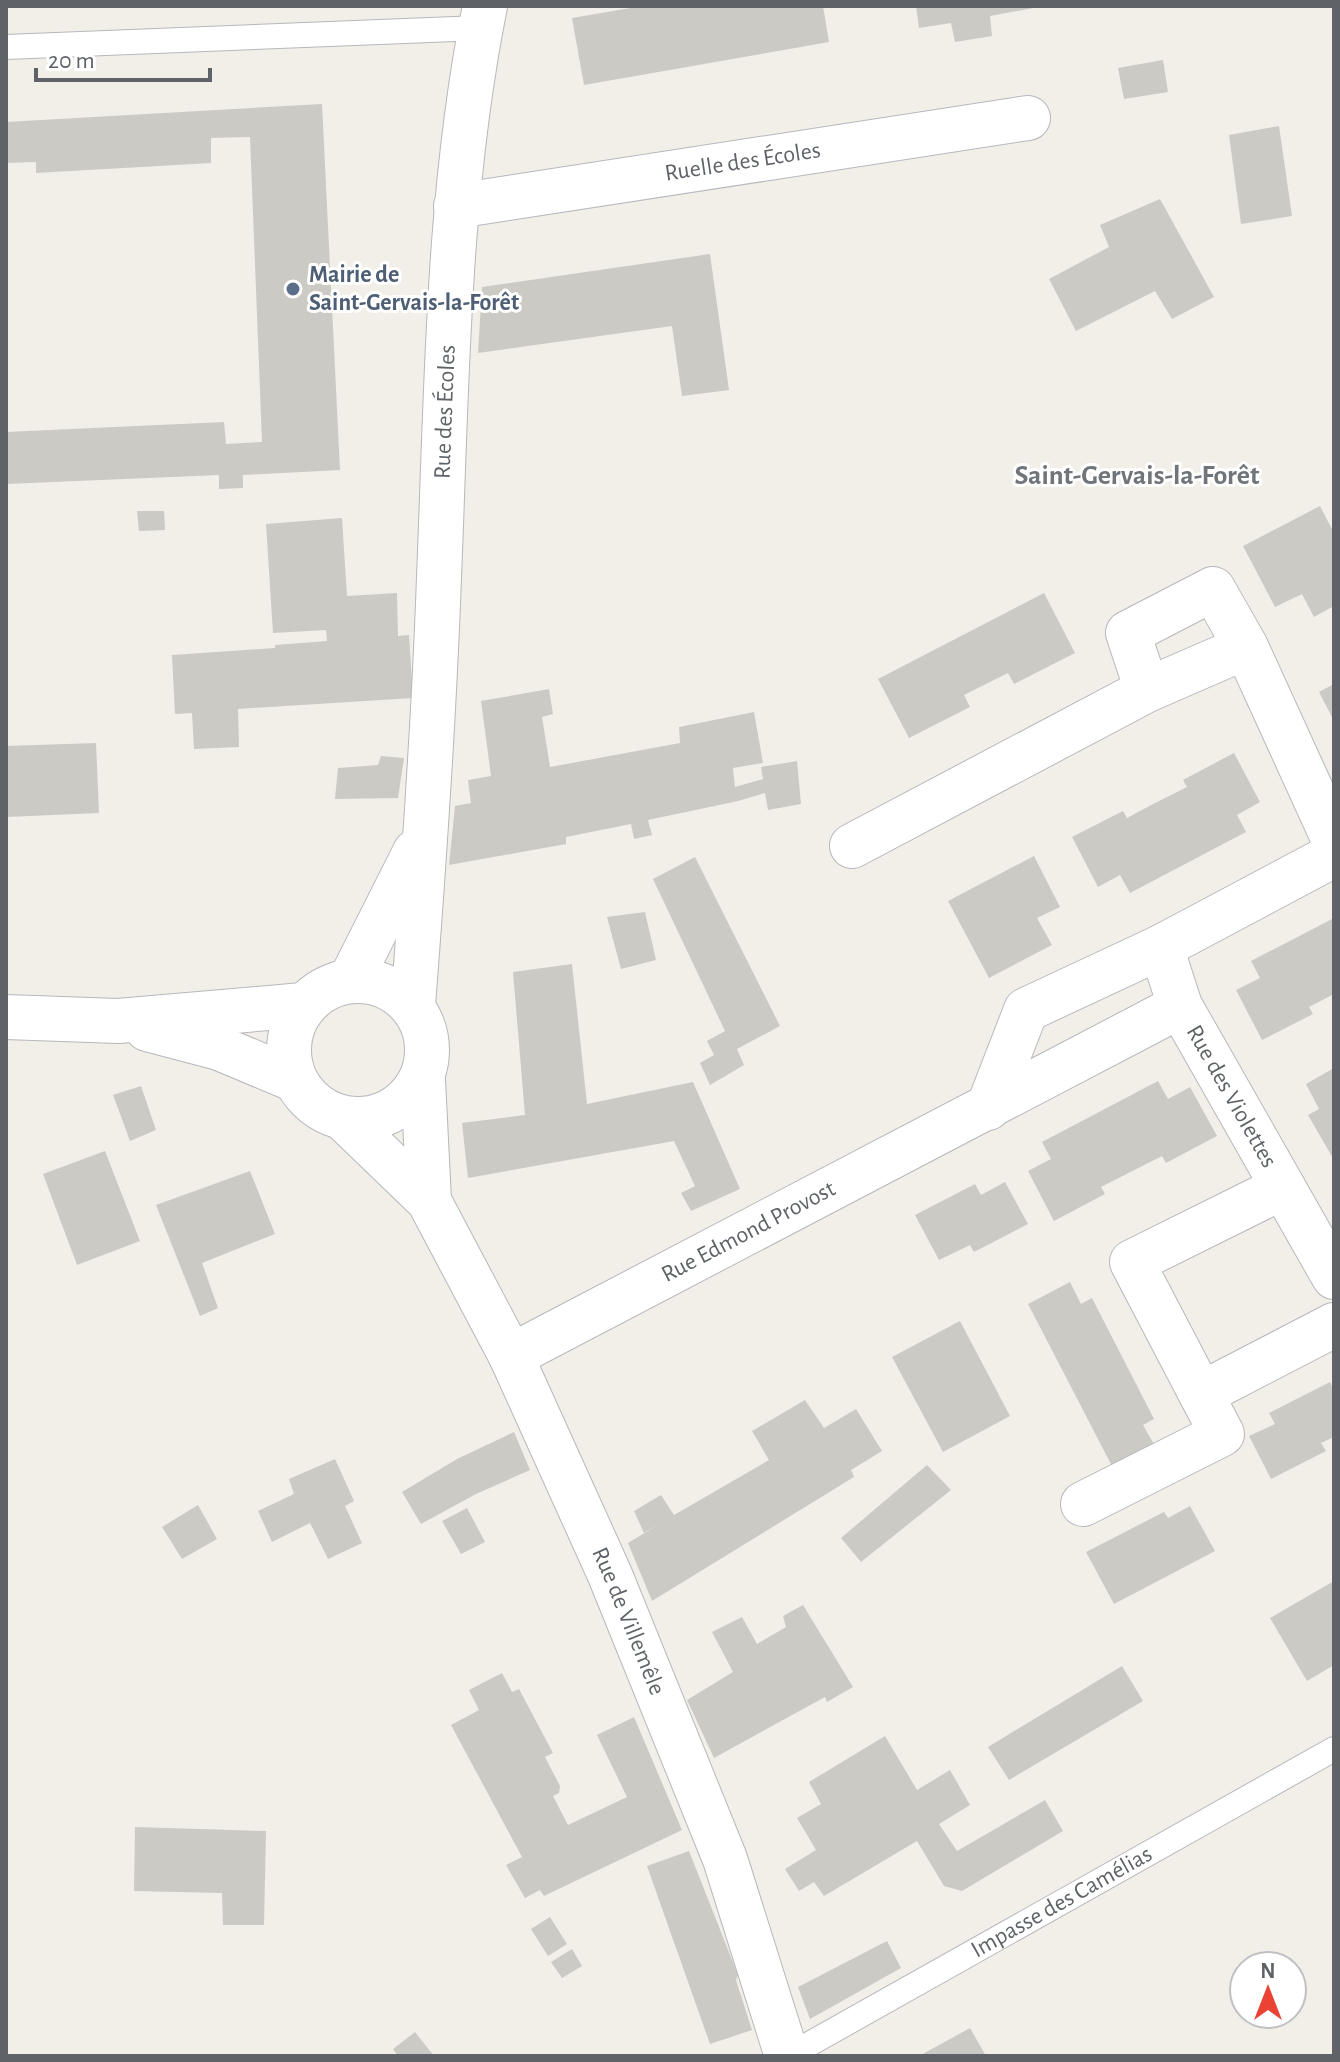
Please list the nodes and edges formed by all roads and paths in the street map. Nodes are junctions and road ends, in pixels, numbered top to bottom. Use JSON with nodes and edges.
{"nodes":[{"id":1,"x":482,"y":17,"type":"edge"},
{"id":2,"x":6,"y":47,"type":"edge"},
{"id":3,"x":1028,"y":118,"type":"dead end"},
{"id":4,"x":456,"y":206,"type":"junction"},
{"id":5,"x":1246,"y":647,"type":"junction"},
{"id":6,"x":1147,"y":690,"type":"junction"},
{"id":7,"x":427,"y":820,"type":"junction"},
{"id":8,"x":1334,"y":840,"type":"edge"},
{"id":9,"x":852,"y":846,"type":"dead end"},
{"id":10,"x":1334,"y":855,"type":"edge"},
{"id":11,"x":1161,"y":947,"type":"junction"},
{"id":12,"x":351,"y":979,"type":"junction"},
{"id":13,"x":303,"y":1005,"type":"junction"},
{"id":14,"x":413,"y":1005,"type":"junction"},
{"id":15,"x":1180,"y":1006,"type":"junction"},
{"id":16,"x":6,"y":1017,"type":"edge"},
{"id":17,"x":118,"y":1021,"type":"junction"},
{"id":18,"x":293,"y":1079,"type":"junction"},
{"id":19,"x":423,"y":1080,"type":"junction"},
{"id":20,"x":988,"y":1108,"type":"junction"},
{"id":21,"x":345,"y":1120,"type":"junction"},
{"id":22,"x":1283,"y":1187,"type":"junction"},
{"id":23,"x":429,"y":1201,"type":"junction"},
{"id":24,"x":1334,"y":1277,"type":"edge"},
{"id":25,"x":1334,"y":1325,"type":"edge"},
{"id":26,"x":511,"y":1356,"type":"junction"},
{"id":27,"x":1201,"y":1394,"type":"junction"},
{"id":28,"x":1083,"y":1504,"type":"dead end"},
{"id":29,"x":1334,"y":1749,"type":"edge"},
{"id":30,"x":787,"y":2056,"type":"edge"}],
"edges":[{"from":1,"to":2,"type":"lane"},
{"from":1,"to":4,"type":"street","name":"Rue des Écoles"},
{"from":3,"to":4,"type":"street","name":"Ruelle des Écoles"},
{"from":4,"to":7,"type":"street","name":"Rue des Écoles"},
{"from":5,"to":6,"type":"street"},
{"from":5,"to":6,"type":"street"},
{"from":5,"to":8,"type":"street"},
{"from":6,"to":9,"type":"street"},
{"from":7,"to":12,"type":"street","name":"Rue des Écoles"},
{"from":7,"to":14,"type":"street","name":"Rue des Écoles"},
{"from":10,"to":11,"type":"street"},
{"from":11,"to":15,"type":"street"},
{"from":11,"to":20,"type":"street"},
{"from":12,"to":13,"type":"street"},
{"from":12,"to":14,"type":"street"},
{"from":13,"to":17,"type":"street"},
{"from":13,"to":18,"type":"street"},
{"from":14,"to":19,"type":"street"},
{"from":15,"to":20,"type":"street","name":"Rue Edmond Provost"},
{"from":15,"to":22,"type":"street","name":"Rue des Violettes"},
{"from":16,"to":17,"type":"street"},
{"from":17,"to":18,"type":"street"},
{"from":18,"to":21,"type":"street"},
{"from":19,"to":21,"type":"street"},
{"from":19,"to":23,"type":"street","name":"Rue de Villemêle"},
{"from":20,"to":26,"type":"street","name":"Rue Edmond Provost"},
{"from":21,"to":23,"type":"street","name":"Rue de Villemêle"},
{"from":22,"to":24,"type":"street","name":"Rue des Violettes"},
{"from":22,"to":27,"type":"street","name":"Rue des Violettes"},
{"from":23,"to":26,"type":"street","name":"Rue de Villemêle"},
{"from":25,"to":27,"type":"street"},
{"from":26,"to":30,"type":"street","name":"Rue de Villemêle"},
{"from":27,"to":28,"type":"street","name":"Rue des Violettes"},
{"from":29,"to":30,"type":"lane","name":"Impasse des Camélias"}]}
